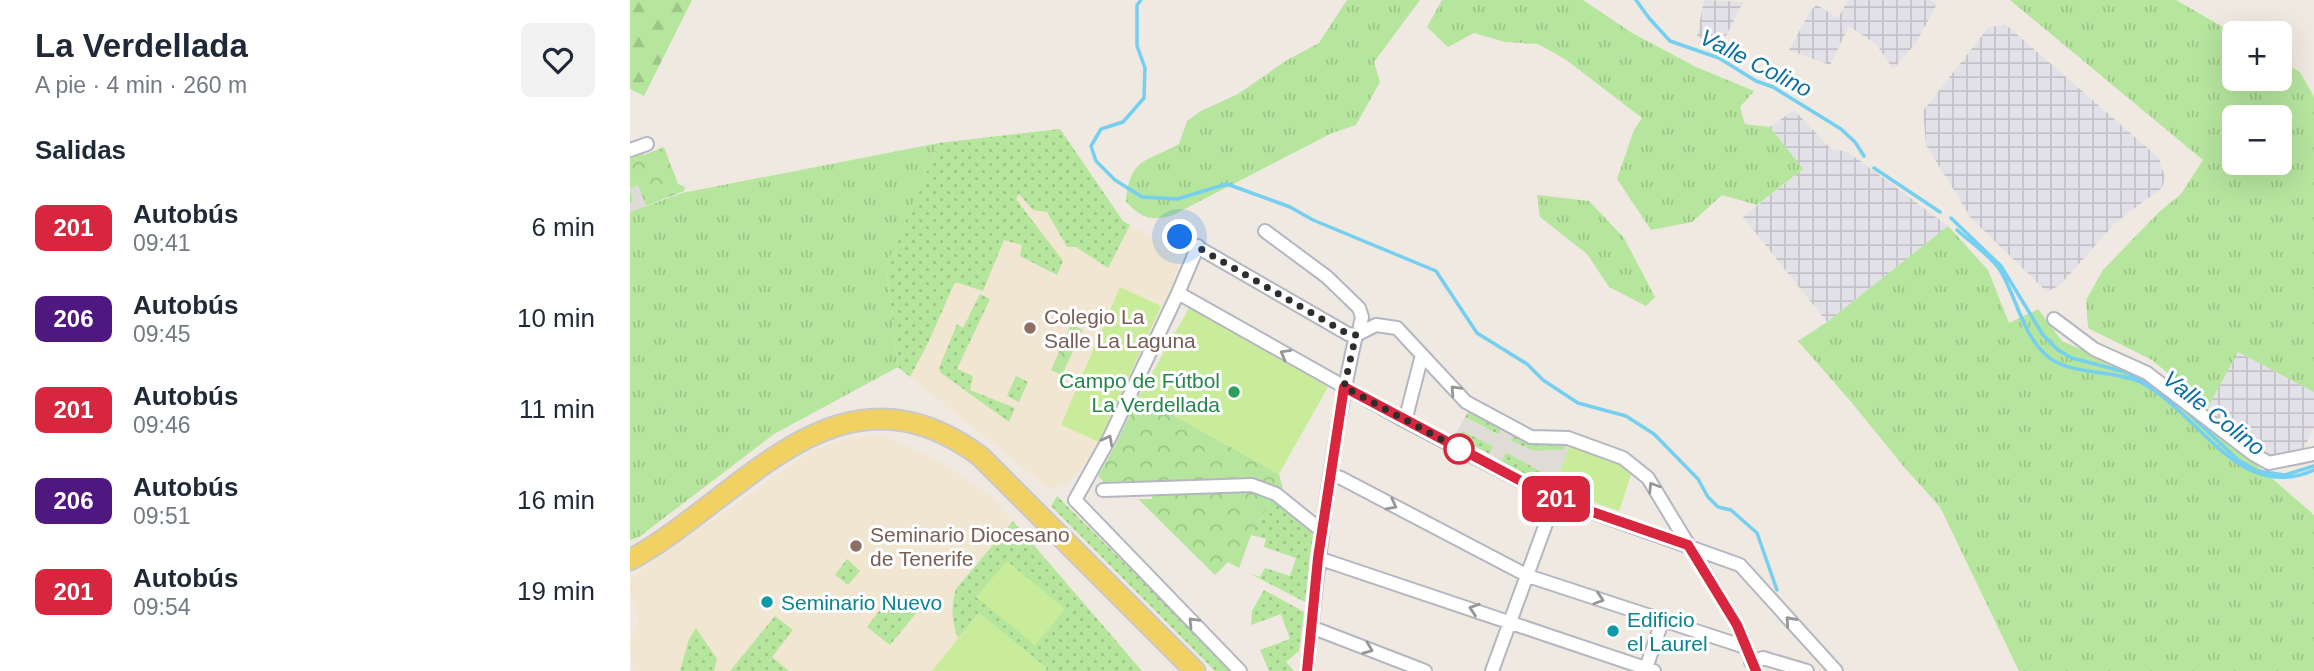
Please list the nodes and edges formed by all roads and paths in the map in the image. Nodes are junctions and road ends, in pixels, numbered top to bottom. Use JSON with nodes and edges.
{"nodes":[{"id":1,"x":647,"y":144,"type":"dead end"},
{"id":2,"x":630,"y":150,"type":"edge"},
{"id":3,"x":1265,"y":231,"type":"dead end"},
{"id":4,"x":1180,"y":237,"type":"dead end"},
{"id":5,"x":1198,"y":246,"type":"junction"},
{"id":6,"x":1178,"y":293,"type":"junction"},
{"id":7,"x":2054,"y":319,"type":"dead end"},
{"id":8,"x":1359,"y":333,"type":"junction"},
{"id":9,"x":1422,"y":355,"type":"junction"},
{"id":10,"x":1344,"y":387,"type":"junction"},
{"id":11,"x":1405,"y":421,"type":"junction"},
{"id":12,"x":2314,"y":454,"type":"edge"},
{"id":13,"x":1331,"y":475,"type":"junction"},
{"id":14,"x":1103,"y":490,"type":"dead end"},
{"id":15,"x":1555,"y":499,"type":"junction"},
{"id":16,"x":1322,"y":531,"type":"junction"},
{"id":17,"x":671,"y":534,"type":"junction"},
{"id":18,"x":1688,"y":545,"type":"junction"},
{"id":19,"x":630,"y":552,"type":"edge"},
{"id":20,"x":1318,"y":558,"type":"junction"},
{"id":21,"x":630,"y":560,"type":"edge"},
{"id":22,"x":1528,"y":576,"type":"junction"},
{"id":23,"x":1663,"y":619,"type":"junction"},
{"id":24,"x":1511,"y":622,"type":"junction"},
{"id":25,"x":1311,"y":627,"type":"junction"},
{"id":26,"x":1745,"y":647,"type":"junction"},
{"id":27,"x":1753,"y":667,"type":"edge"},
{"id":28,"x":1244,"y":670,"type":"edge"},
{"id":29,"x":1648,"y":670,"type":"edge"},
{"id":30,"x":1195,"y":671,"type":"edge"},
{"id":31,"x":1307,"y":671,"type":"edge"},
{"id":32,"x":1425,"y":671,"type":"edge"},
{"id":33,"x":1492,"y":671,"type":"edge"},
{"id":34,"x":1808,"y":671,"type":"edge"},
{"id":35,"x":1836,"y":671,"type":"edge"}],
"edges":[{"from":1,"to":2,"type":"street"},
{"from":3,"to":8,"type":"street"},
{"from":4,"to":5,"type":"street"},
{"from":5,"to":6,"type":"street"},
{"from":5,"to":8,"type":"street"},
{"from":10,"to":6,"type":"street","one_way":true},
{"from":28,"to":6,"type":"street","one_way":true},
{"from":7,"to":12,"type":"street"},
{"from":8,"to":9,"type":"street"},
{"from":8,"to":10,"type":"street"},
{"from":9,"to":11,"type":"street"},
{"from":18,"to":9,"type":"street","one_way":true},
{"from":10,"to":11,"type":"street"},
{"from":10,"to":13,"type":"street"},
{"from":11,"to":15,"type":"street"},
{"from":13,"to":16,"type":"street"},
{"from":13,"to":22,"type":"street","one_way":true},
{"from":14,"to":16,"type":"street"},
{"from":15,"to":18,"type":"street"},
{"from":15,"to":22,"type":"street"},
{"from":16,"to":20,"type":"street"},
{"from":17,"to":19,"type":"main road"},
{"from":17,"to":21,"type":"main road"},
{"from":17,"to":30,"type":"main road"},
{"from":18,"to":26,"type":"street"},
{"from":35,"to":18,"type":"street","one_way":true},
{"from":24,"to":20,"type":"street","one_way":true},
{"from":20,"to":25,"type":"street"},
{"from":22,"to":23,"type":"street","one_way":true},
{"from":22,"to":24,"type":"street"},
{"from":23,"to":26,"type":"street"},
{"from":23,"to":29,"type":"street"},
{"from":24,"to":29,"type":"street"},
{"from":24,"to":33,"type":"street"},
{"from":25,"to":31,"type":"street"},
{"from":25,"to":32,"type":"street","one_way":true},
{"from":26,"to":27,"type":"street"},
{"from":27,"to":34,"type":"street"}]}
